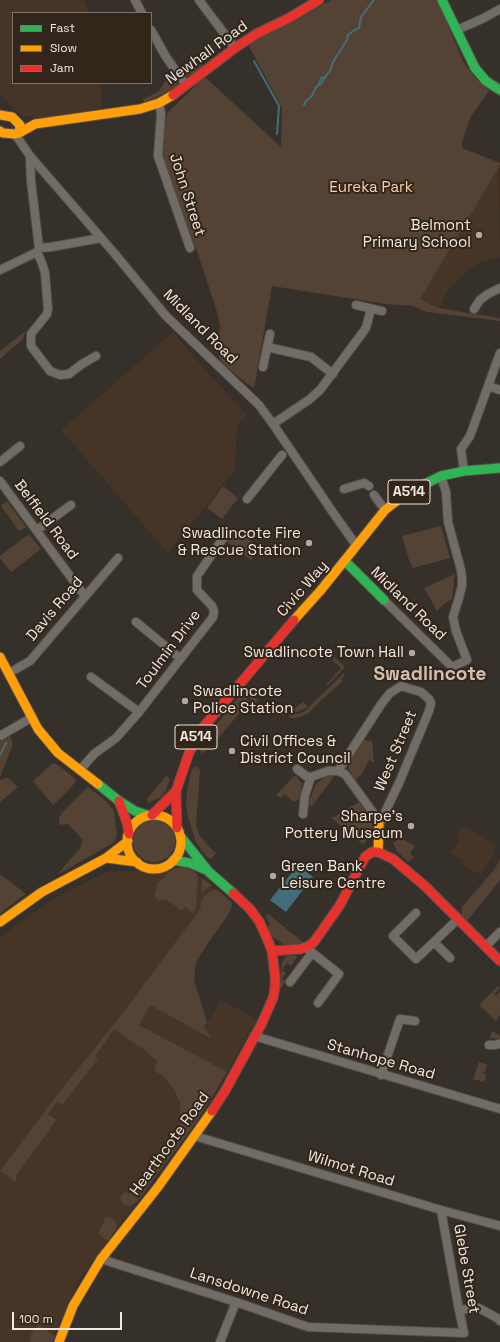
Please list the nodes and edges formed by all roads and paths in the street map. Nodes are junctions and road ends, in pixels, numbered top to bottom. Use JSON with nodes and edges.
{"nodes":[{"id":1,"x":135,"y":0,"type":"edge"},
{"id":2,"x":198,"y":0,"type":"edge"},
{"id":3,"x":319,"y":0,"type":"edge"},
{"id":4,"x":442,"y":0,"type":"edge"},
{"id":5,"x":500,"y":9,"type":"edge"},
{"id":6,"x":141,"y":12,"type":"edge"},
{"id":7,"x":457,"y":30,"type":"junction"},
{"id":8,"x":152,"y":32,"type":"edge"},
{"id":9,"x":235,"y":48,"type":"junction"},
{"id":10,"x":186,"y":86,"type":"junction"},
{"id":11,"x":500,"y":90,"type":"edge"},
{"id":12,"x":159,"y":103,"type":"junction"},
{"id":13,"x":0,"y":105,"type":"edge"},
{"id":14,"x":0,"y":115,"type":"edge"},
{"id":15,"x":15,"y":119,"type":"junction"},
{"id":16,"x":36,"y":124,"type":"junction"},
{"id":17,"x":0,"y":131,"type":"edge"},
{"id":18,"x":17,"y":133,"type":"junction"},
{"id":19,"x":30,"y":156,"type":"junction"},
{"id":20,"x":101,"y":238,"type":"junction"},
{"id":21,"x":190,"y":248,"type":"dead end"},
{"id":22,"x":38,"y":250,"type":"junction"},
{"id":23,"x":0,"y":270,"type":"edge"},
{"id":24,"x":500,"y":288,"type":"edge"},
{"id":25,"x":356,"y":305,"type":"dead end"},
{"id":26,"x":371,"y":309,"type":"junction"},
{"id":27,"x":474,"y":309,"type":"dead end"},
{"id":28,"x":382,"y":311,"type":"dead end"},
{"id":29,"x":270,"y":334,"type":"dead end"},
{"id":30,"x":267,"y":347,"type":"junction"},
{"id":31,"x":500,"y":353,"type":"edge"},
{"id":32,"x":96,"y":356,"type":"dead end"},
{"id":33,"x":263,"y":367,"type":"dead end"},
{"id":34,"x":333,"y":374,"type":"junction"},
{"id":35,"x":488,"y":386,"type":"junction"},
{"id":36,"x":500,"y":390,"type":"edge"},
{"id":37,"x":274,"y":424,"type":"junction"},
{"id":38,"x":20,"y":446,"type":"dead end"},
{"id":39,"x":282,"y":455,"type":"dead end"},
{"id":40,"x":0,"y":462,"type":"edge"},
{"id":41,"x":500,"y":468,"type":"edge"},
{"id":42,"x":464,"y":471,"type":"junction"},
{"id":43,"x":441,"y":476,"type":"junction"},
{"id":44,"x":0,"y":481,"type":"edge"},
{"id":45,"x":369,"y":486,"type":"dead end"},
{"id":46,"x":344,"y":489,"type":"dead end"},
{"id":47,"x":374,"y":495,"type":"dead end"},
{"id":48,"x":247,"y":499,"type":"dead end"},
{"id":49,"x":71,"y":505,"type":"dead end"},
{"id":50,"x":385,"y":510,"type":"junction"},
{"id":51,"x":37,"y":530,"type":"junction"},
{"id":52,"x":226,"y":534,"type":"dead end"},
{"id":53,"x":356,"y":545,"type":"junction"},
{"id":54,"x":118,"y":558,"type":"dead end"},
{"id":55,"x":345,"y":561,"type":"junction"},
{"id":56,"x":85,"y":595,"type":"junction"},
{"id":57,"x":384,"y":600,"type":"joint"},
{"id":58,"x":136,"y":622,"type":"dead end"},
{"id":59,"x":0,"y":657,"type":"edge"},
{"id":60,"x":180,"y":658,"type":"junction"},
{"id":61,"x":9,"y":673,"type":"junction"},
{"id":62,"x":91,"y":676,"type":"dead end"},
{"id":63,"x":139,"y":712,"type":"junction"},
{"id":64,"x":32,"y":718,"type":"junction"},
{"id":65,"x":0,"y":736,"type":"edge"},
{"id":66,"x":297,"y":769,"type":"dead end"},
{"id":67,"x":80,"y":770,"type":"junction"},
{"id":68,"x":338,"y":770,"type":"junction"},
{"id":69,"x":312,"y":777,"type":"junction"},
{"id":70,"x":176,"y":790,"type":"junction"},
{"id":71,"x":119,"y":801,"type":"junction"},
{"id":72,"x":303,"y":814,"type":"dead end"},
{"id":73,"x":149,"y":815,"type":"junction"},
{"id":74,"x":379,"y":825,"type":"junction"},
{"id":75,"x":177,"y":828,"type":"junction"},
{"id":76,"x":181,"y":837,"type":"junction"},
{"id":77,"x":128,"y":838,"type":"junction"},
{"id":78,"x":378,"y":852,"type":"junction"},
{"id":79,"x":106,"y":858,"type":"junction"},
{"id":80,"x":173,"y":860,"type":"junction"},
{"id":81,"x":137,"y":862,"type":"junction"},
{"id":82,"x":209,"y":872,"type":"junction"},
{"id":83,"x":416,"y":913,"type":"dead end"},
{"id":84,"x":458,"y":919,"type":"junction"},
{"id":85,"x":0,"y":922,"type":"edge"},
{"id":86,"x":500,"y":932,"type":"edge"},
{"id":87,"x":434,"y":942,"type":"junction"},
{"id":88,"x":486,"y":946,"type":"junction"},
{"id":89,"x":309,"y":949,"type":"junction"},
{"id":90,"x":272,"y":951,"type":"junction"},
{"id":91,"x":450,"y":958,"type":"dead end"},
{"id":92,"x":500,"y":961,"type":"edge"},
{"id":93,"x":290,"y":982,"type":"dead end"},
{"id":94,"x":318,"y":1003,"type":"dead end"},
{"id":95,"x":415,"y":1021,"type":"dead end"},
{"id":96,"x":254,"y":1036,"type":"junction"},
{"id":97,"x":500,"y":1044,"type":"edge"},
{"id":98,"x":489,"y":1045,"type":"dead end"},
{"id":99,"x":381,"y":1075,"type":"junction"},
{"id":100,"x":500,"y":1109,"type":"edge"},
{"id":101,"x":195,"y":1136,"type":"junction"},
{"id":102,"x":441,"y":1210,"type":"junction"},
{"id":103,"x":500,"y":1226,"type":"edge"},
{"id":104,"x":101,"y":1259,"type":"junction"},
{"id":105,"x":236,"y":1302,"type":"junction"},
{"id":106,"x":458,"y":1310,"type":"junction"},
{"id":107,"x":500,"y":1321,"type":"edge"},
{"id":108,"x":464,"y":1333,"type":"joint"},
{"id":109,"x":59,"y":1342,"type":"edge"},
{"id":110,"x":220,"y":1342,"type":"edge"}],
"edges":[{"from":1,"to":6,"type":"street"},
{"from":2,"to":9,"type":"street"},
{"from":3,"to":9,"type":"main road","name":"Newhall Road"},
{"from":4,"to":7,"type":"main road"},
{"from":5,"to":7,"type":"street"},
{"from":7,"to":11,"type":"main road"},
{"from":8,"to":10,"type":"street"},
{"from":9,"to":10,"type":"main road","name":"Newhall Road"},
{"from":10,"to":12,"type":"main road","name":"Newhall Road"},
{"from":12,"to":16,"type":"main road","name":"Newhall Road"},
{"from":12,"to":21,"type":"street","name":"John Street"},
{"from":13,"to":15,"type":"main road"},
{"from":14,"to":15,"type":"main road","name":"Newhall Road"},
{"from":15,"to":16,"type":"main road","name":"Newhall Road"},
{"from":15,"to":18,"type":"main road"},
{"from":16,"to":18,"type":"main road","name":"Newhall Road"},
{"from":17,"to":18,"type":"main road"},
{"from":18,"to":19,"type":"street","name":"Midland Road"},
{"from":19,"to":20,"type":"street","name":"Midland Road"},
{"from":19,"to":22,"type":"street"},
{"from":20,"to":22,"type":"street"},
{"from":20,"to":37,"type":"street","name":"Midland Road"},
{"from":22,"to":23,"type":"street"},
{"from":22,"to":32,"type":"street"},
{"from":24,"to":27,"type":"street"},
{"from":25,"to":26,"type":"street"},
{"from":26,"to":28,"type":"street"},
{"from":26,"to":34,"type":"street"},
{"from":29,"to":30,"type":"street"},
{"from":30,"to":33,"type":"street"},
{"from":30,"to":34,"type":"street"},
{"from":31,"to":35,"type":"street"},
{"from":34,"to":37,"type":"street"},
{"from":35,"to":36,"type":"street"},
{"from":35,"to":42,"type":"street"},
{"from":37,"to":53,"type":"street","name":"Midland Road"},
{"from":38,"to":40,"type":"street"},
{"from":39,"to":48,"type":"street"},
{"from":41,"to":42,"type":"main road","name":"Civic Way","number":"A514"},
{"from":42,"to":43,"type":"main road","name":"Civic Way","number":"A514"},
{"from":43,"to":50,"type":"main road","name":"Civic Way","number":"A514"},
{"from":43,"to":57,"type":"street","name":"Midland Road"},
{"from":44,"to":51,"type":"street","name":"Belfield Road"},
{"from":45,"to":46,"type":"street"},
{"from":47,"to":50,"type":"street"},
{"from":49,"to":51,"type":"street"},
{"from":50,"to":53,"type":"main road","name":"Civic Way","number":"A514"},
{"from":51,"to":56,"type":"street","name":"Belfield Road"},
{"from":52,"to":60,"type":"street","name":"Toulmin Drive"},
{"from":53,"to":55,"type":"main road","name":"Civic Way","number":"A514"},
{"from":54,"to":56,"type":"street","name":"Davis Road"},
{"from":55,"to":57,"type":"main road","name":"Midland Road"},
{"from":55,"to":70,"type":"main road","name":"Civic Way","number":"A514"},
{"from":56,"to":61,"type":"street","name":"Davis Road"},
{"from":58,"to":60,"type":"street"},
{"from":59,"to":61,"type":"main road"},
{"from":60,"to":63,"type":"street","name":"Toulmin Drive"},
{"from":61,"to":64,"type":"main road"},
{"from":62,"to":63,"type":"street"},
{"from":63,"to":67,"type":"street","name":"Toulmin Drive"},
{"from":64,"to":65,"type":"street"},
{"from":64,"to":67,"type":"main road"},
{"from":66,"to":69,"type":"street"},
{"from":67,"to":71,"type":"main road"},
{"from":68,"to":69,"type":"street"},
{"from":68,"to":74,"type":"street"},
{"from":68,"to":74,"type":"street","name":"West Street"},
{"from":69,"to":72,"type":"street"},
{"from":70,"to":73,"type":"main road","name":"Civic Way","number":"A514"},
{"from":70,"to":75,"type":"main road","name":"Civic Way","number":"A514"},
{"from":71,"to":73,"type":"main road"},
{"from":71,"to":77,"type":"main road"},
{"from":73,"to":75,"type":"main road"},
{"from":73,"to":77,"type":"main road"},
{"from":74,"to":78,"type":"main road","name":"West Street"},
{"from":75,"to":76,"type":"main road"},
{"from":76,"to":80,"type":"main road"},
{"from":76,"to":82,"type":"main road"},
{"from":77,"to":79,"type":"main road"},
{"from":77,"to":81,"type":"main road"},
{"from":78,"to":84,"type":"main road"},
{"from":78,"to":89,"type":"main road"},
{"from":79,"to":81,"type":"main road"},
{"from":79,"to":85,"type":"main road"},
{"from":80,"to":81,"type":"main road"},
{"from":80,"to":82,"type":"main road"},
{"from":82,"to":90,"type":"main road"},
{"from":83,"to":87,"type":"street"},
{"from":84,"to":87,"type":"street"},
{"from":84,"to":88,"type":"main road"},
{"from":86,"to":88,"type":"street"},
{"from":87,"to":91,"type":"street"},
{"from":88,"to":92,"type":"main road"},
{"from":89,"to":90,"type":"main road"},
{"from":89,"to":93,"type":"street"},
{"from":89,"to":94,"type":"street"},
{"from":90,"to":96,"type":"main road","name":"Hearthcote Road"},
{"from":95,"to":99,"type":"street"},
{"from":96,"to":99,"type":"street","name":"Stanhope Road"},
{"from":96,"to":101,"type":"main road","name":"Hearthcote Road"},
{"from":97,"to":98,"type":"street"},
{"from":99,"to":100,"type":"street","name":"Stanhope Road"},
{"from":101,"to":102,"type":"street","name":"Wilmot Road"},
{"from":101,"to":104,"type":"main road","name":"Hearthcote Road"},
{"from":102,"to":103,"type":"street","name":"Wilmot Road"},
{"from":102,"to":106,"type":"street","name":"Glebe Street"},
{"from":104,"to":105,"type":"street","name":"Lansdowne Road"},
{"from":104,"to":109,"type":"main road","name":"Hearthcote Road"},
{"from":105,"to":108,"type":"street","name":"Lansdowne Road"},
{"from":105,"to":110,"type":"street"},
{"from":106,"to":107,"type":"street"},
{"from":106,"to":108,"type":"street","name":"Glebe Street"}]}
